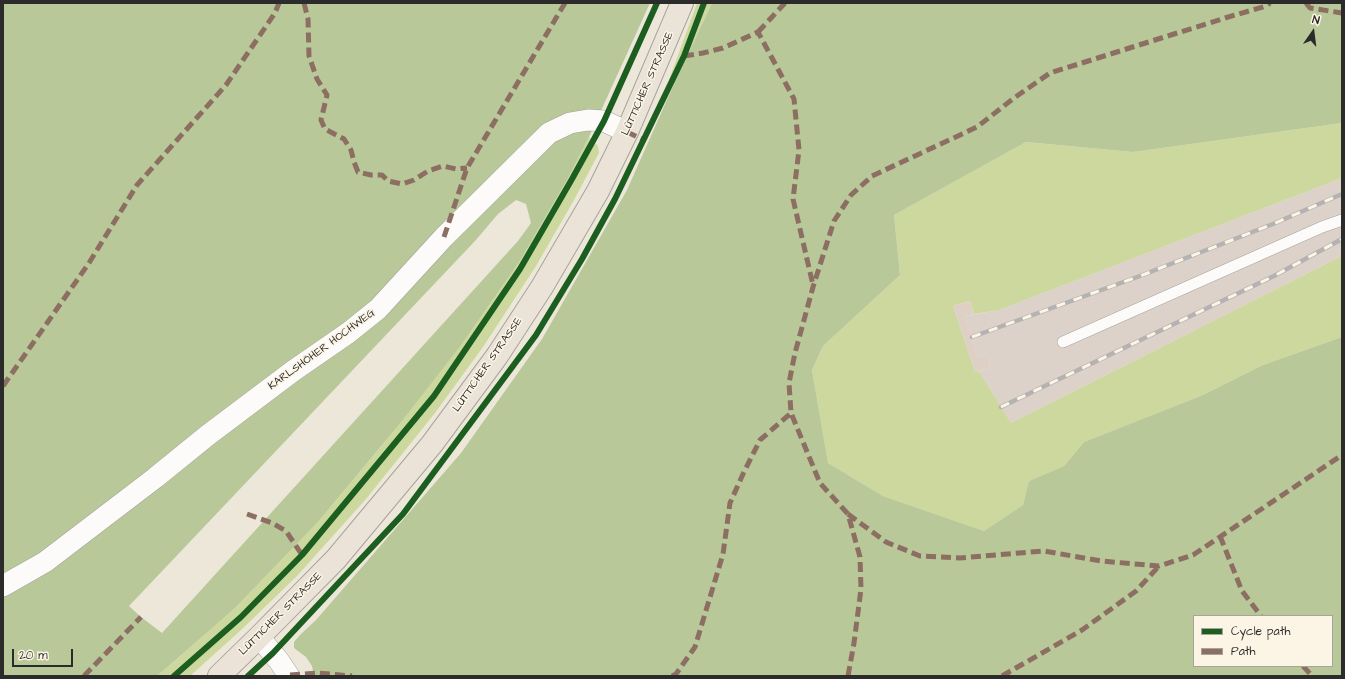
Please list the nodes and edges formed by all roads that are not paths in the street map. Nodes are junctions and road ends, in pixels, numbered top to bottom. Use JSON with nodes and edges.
{"nodes":[{"id":1,"x":682,"y":3,"type":"edge"},
{"id":2,"x":627,"y":132,"type":"junction"},
{"id":3,"x":1342,"y":220,"type":"edge"},
{"id":4,"x":1063,"y":342,"type":"dead end"},
{"id":5,"x":3,"y":586,"type":"edge"},
{"id":6,"x":259,"y":637,"type":"junction"},
{"id":7,"x":219,"y":676,"type":"edge"},
{"id":8,"x":289,"y":676,"type":"edge"}],
"edges":[{"from":1,"to":2,"type":"main road","name":"LÜTTICHER STRASSE"},
{"from":2,"to":5,"type":"street","name":"KARLSHÖHER HOCHWEG"},
{"from":2,"to":6,"type":"main road","name":"LÜTTICHER STRASSE"},
{"from":3,"to":4,"type":"lane"},
{"from":6,"to":7,"type":"main road","name":"LÜTTICHER STRASSE"},
{"from":6,"to":8,"type":"street"}]}
